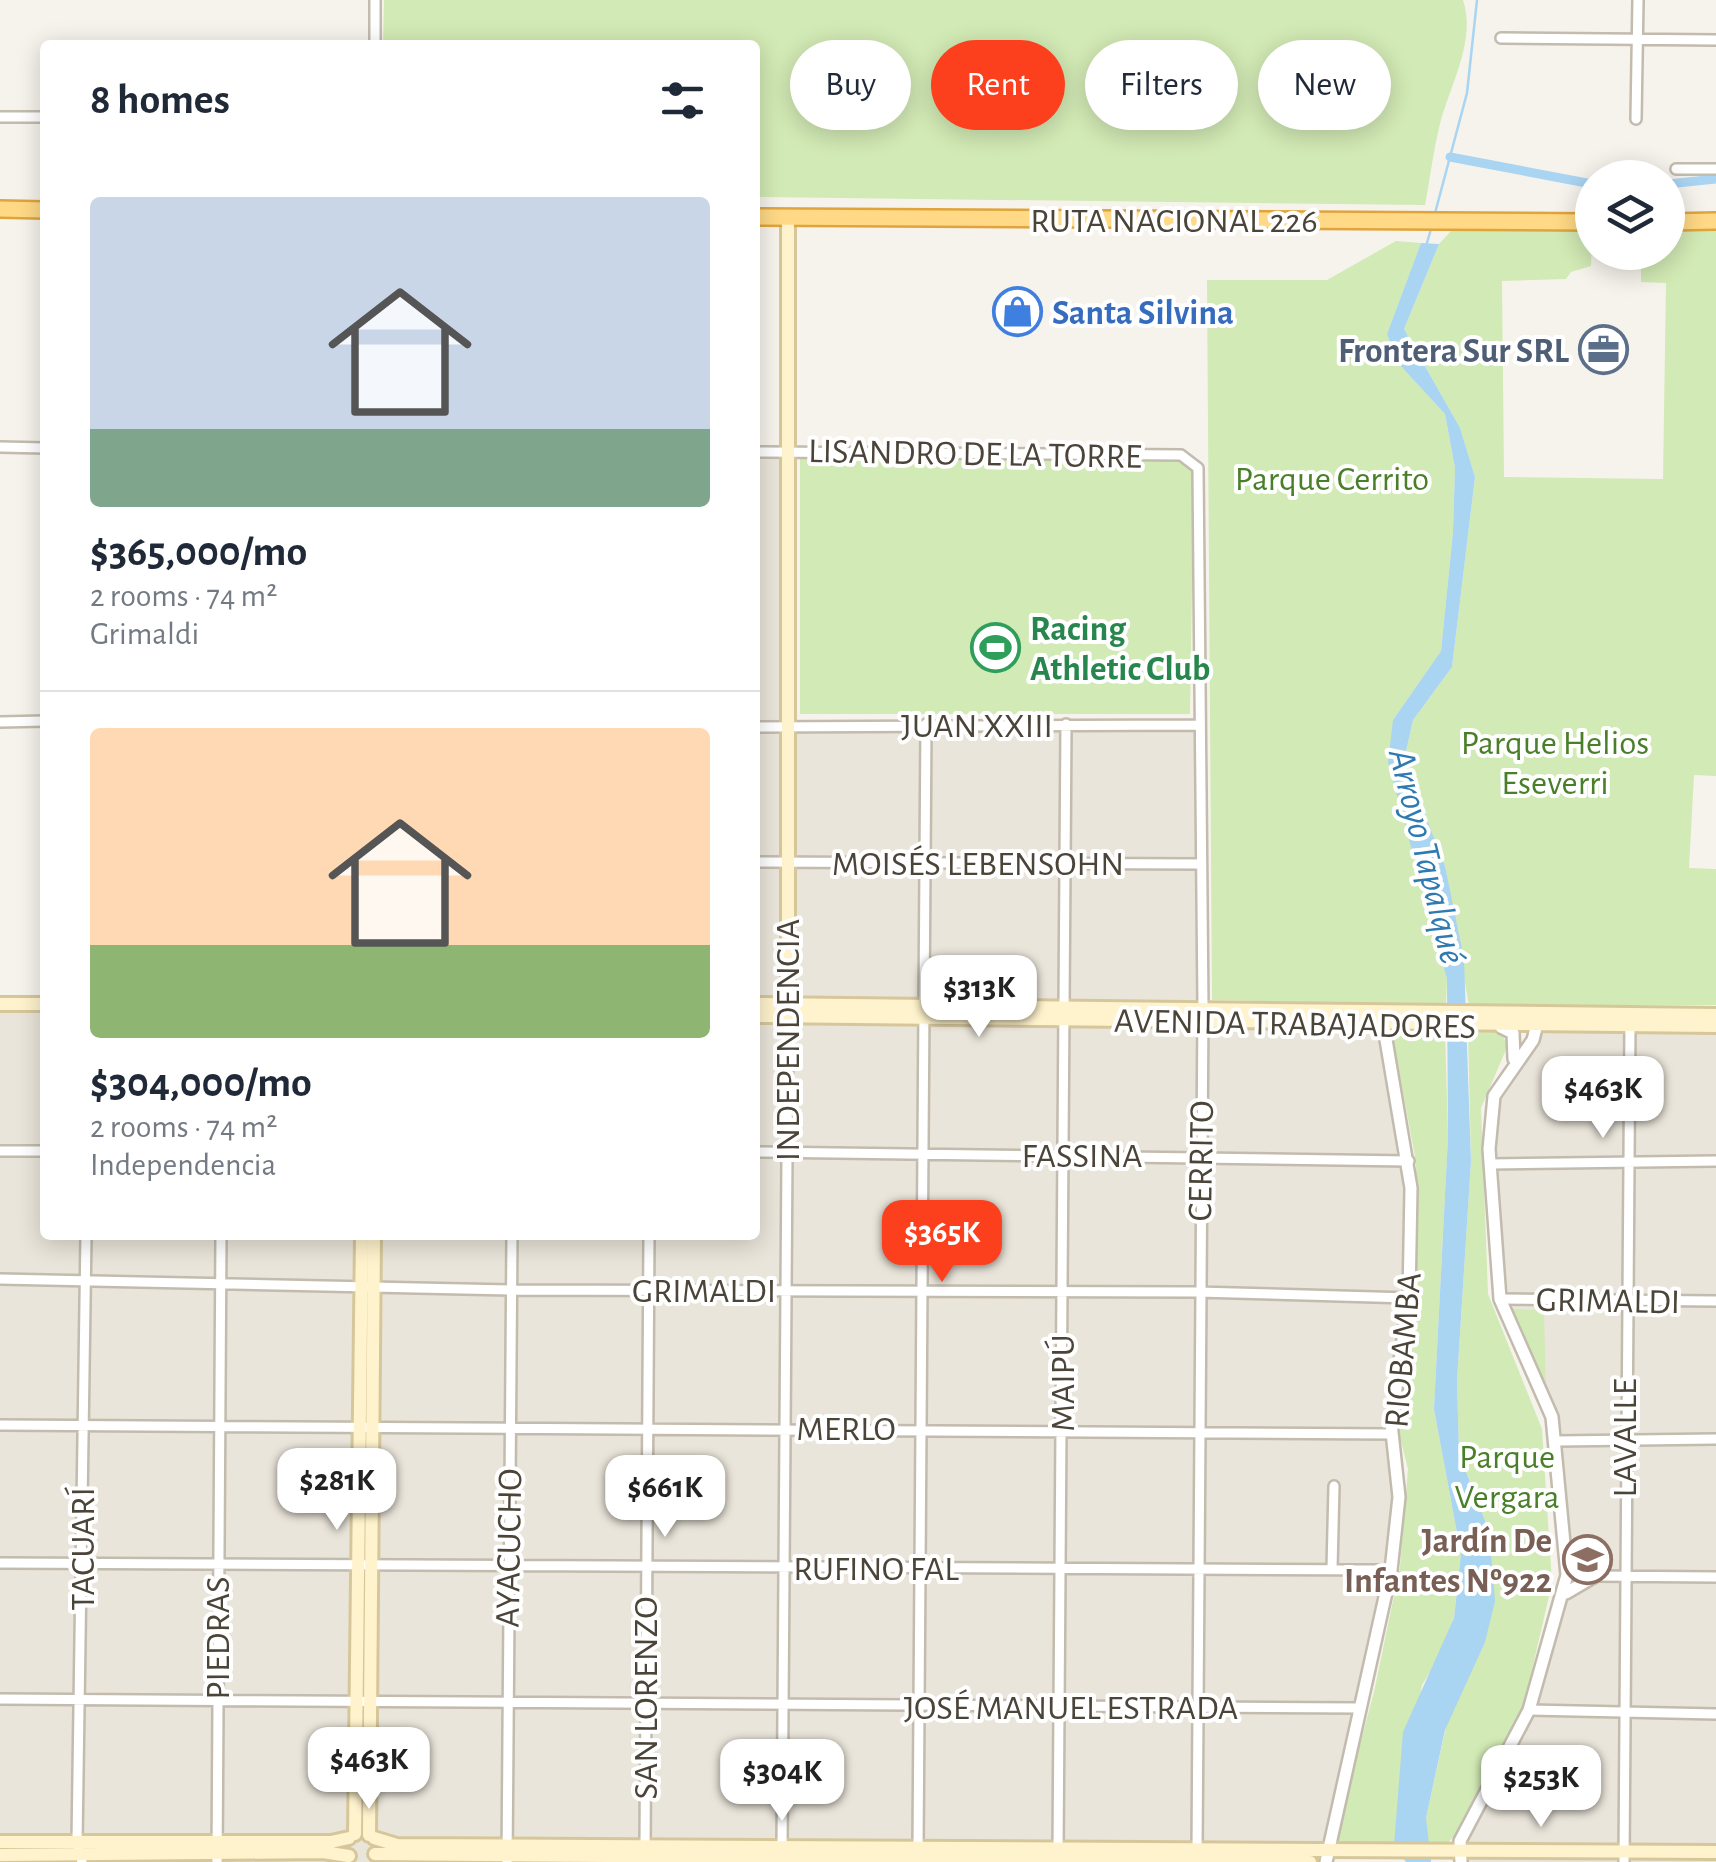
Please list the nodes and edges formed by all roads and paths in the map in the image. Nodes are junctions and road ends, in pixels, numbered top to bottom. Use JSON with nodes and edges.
{"nodes":[{"id":1,"x":376,"y":0,"type":"edge"},
{"id":2,"x":1638,"y":0,"type":"edge"},
{"id":3,"x":1501,"y":38,"type":"dead end"},
{"id":4,"x":375,"y":40,"type":"edge"},
{"id":5,"x":1638,"y":40,"type":"junction"},
{"id":6,"x":1716,"y":40,"type":"edge"},
{"id":7,"x":0,"y":117,"type":"edge"},
{"id":8,"x":40,"y":117,"type":"edge"},
{"id":9,"x":1636,"y":120,"type":"dead end"},
{"id":10,"x":1685,"y":169,"type":"edge"},
{"id":11,"x":1716,"y":169,"type":"edge"},
{"id":12,"x":0,"y":209,"type":"edge"},
{"id":13,"x":40,"y":210,"type":"edge"},
{"id":14,"x":760,"y":217,"type":"edge"},
{"id":15,"x":788,"y":217,"type":"junction"},
{"id":16,"x":1575,"y":222,"type":"edge"},
{"id":17,"x":1685,"y":222,"type":"edge"},
{"id":18,"x":1716,"y":222,"type":"edge"},
{"id":19,"x":0,"y":447,"type":"edge"},
{"id":20,"x":40,"y":448,"type":"edge"},
{"id":21,"x":791,"y":451,"type":"junction"},
{"id":22,"x":760,"y":452,"type":"edge"},
{"id":23,"x":1194,"y":462,"type":"joint"},
{"id":24,"x":40,"y":721,"type":"edge"},
{"id":25,"x":0,"y":722,"type":"edge"},
{"id":26,"x":926,"y":724,"type":"junction"},
{"id":27,"x":1066,"y":724,"type":"junction"},
{"id":28,"x":1200,"y":725,"type":"junction"},
{"id":29,"x":760,"y":727,"type":"edge"},
{"id":30,"x":790,"y":727,"type":"junction"},
{"id":31,"x":760,"y":862,"type":"edge"},
{"id":32,"x":788,"y":862,"type":"junction"},
{"id":33,"x":926,"y":863,"type":"junction"},
{"id":34,"x":1065,"y":864,"type":"junction"},
{"id":35,"x":1202,"y":864,"type":"junction"},
{"id":36,"x":0,"y":1004,"type":"edge"},
{"id":37,"x":40,"y":1004,"type":"edge"},
{"id":38,"x":760,"y":1005,"type":"edge"},
{"id":39,"x":788,"y":1010,"type":"junction"},
{"id":40,"x":925,"y":1012,"type":"junction"},
{"id":41,"x":1063,"y":1013,"type":"junction"},
{"id":42,"x":760,"y":1015,"type":"edge"},
{"id":43,"x":1203,"y":1015,"type":"junction"},
{"id":44,"x":1716,"y":1015,"type":"edge"},
{"id":45,"x":1382,"y":1017,"type":"junction"},
{"id":46,"x":1538,"y":1020,"type":"junction"},
{"id":47,"x":1630,"y":1021,"type":"junction"},
{"id":48,"x":1497,"y":1022,"type":"junction"},
{"id":49,"x":1716,"y":1026,"type":"edge"},
{"id":50,"x":1512,"y":1065,"type":"junction"},
{"id":51,"x":0,"y":1151,"type":"edge"},
{"id":52,"x":40,"y":1152,"type":"edge"},
{"id":53,"x":760,"y":1152,"type":"edge"},
{"id":54,"x":786,"y":1152,"type":"junction"},
{"id":55,"x":926,"y":1154,"type":"junction"},
{"id":56,"x":1061,"y":1154,"type":"junction"},
{"id":57,"x":1199,"y":1156,"type":"junction"},
{"id":58,"x":1629,"y":1160,"type":"junction"},
{"id":59,"x":1716,"y":1160,"type":"edge"},
{"id":60,"x":1409,"y":1161,"type":"junction"},
{"id":61,"x":1490,"y":1164,"type":"junction"},
{"id":62,"x":86,"y":1240,"type":"edge"},
{"id":63,"x":220,"y":1240,"type":"edge"},
{"id":64,"x":362,"y":1240,"type":"edge"},
{"id":65,"x":373,"y":1240,"type":"edge"},
{"id":66,"x":512,"y":1240,"type":"edge"},
{"id":67,"x":649,"y":1240,"type":"edge"},
{"id":68,"x":0,"y":1280,"type":"edge"},
{"id":69,"x":86,"y":1280,"type":"junction"},
{"id":70,"x":220,"y":1281,"type":"junction"},
{"id":71,"x":367,"y":1286,"type":"junction"},
{"id":72,"x":650,"y":1289,"type":"junction"},
{"id":73,"x":510,"y":1290,"type":"junction"},
{"id":74,"x":787,"y":1291,"type":"junction"},
{"id":75,"x":1062,"y":1291,"type":"junction"},
{"id":76,"x":1198,"y":1292,"type":"junction"},
{"id":77,"x":922,"y":1293,"type":"junction"},
{"id":78,"x":1408,"y":1298,"type":"junction"},
{"id":79,"x":1500,"y":1298,"type":"junction"},
{"id":80,"x":1716,"y":1301,"type":"edge"},
{"id":81,"x":1625,"y":1302,"type":"junction"},
{"id":82,"x":0,"y":1424,"type":"edge"},
{"id":83,"x":83,"y":1425,"type":"junction"},
{"id":84,"x":366,"y":1426,"type":"junction"},
{"id":85,"x":510,"y":1426,"type":"junction"},
{"id":86,"x":220,"y":1427,"type":"junction"},
{"id":87,"x":646,"y":1428,"type":"junction"},
{"id":88,"x":921,"y":1428,"type":"junction"},
{"id":89,"x":785,"y":1429,"type":"junction"},
{"id":90,"x":1062,"y":1429,"type":"junction"},
{"id":91,"x":1198,"y":1430,"type":"junction"},
{"id":92,"x":1392,"y":1434,"type":"junction"},
{"id":93,"x":1716,"y":1439,"type":"edge"},
{"id":94,"x":1623,"y":1441,"type":"junction"},
{"id":95,"x":1557,"y":1442,"type":"junction"},
{"id":96,"x":1334,"y":1486,"type":"dead end"},
{"id":97,"x":1566,"y":1556,"type":"junction"},
{"id":98,"x":0,"y":1562,"type":"edge"},
{"id":99,"x":82,"y":1563,"type":"junction"},
{"id":100,"x":217,"y":1564,"type":"junction"},
{"id":101,"x":364,"y":1565,"type":"junction"},
{"id":102,"x":508,"y":1566,"type":"junction"},
{"id":103,"x":1197,"y":1566,"type":"junction"},
{"id":104,"x":784,"y":1567,"type":"junction"},
{"id":105,"x":1060,"y":1567,"type":"junction"},
{"id":106,"x":645,"y":1569,"type":"junction"},
{"id":107,"x":1332,"y":1569,"type":"junction"},
{"id":108,"x":919,"y":1570,"type":"junction"},
{"id":109,"x":1392,"y":1570,"type":"junction"},
{"id":110,"x":1595,"y":1576,"type":"junction"},
{"id":111,"x":1623,"y":1576,"type":"junction"},
{"id":112,"x":1716,"y":1578,"type":"edge"},
{"id":113,"x":1564,"y":1596,"type":"junction"},
{"id":114,"x":0,"y":1699,"type":"edge"},
{"id":115,"x":81,"y":1700,"type":"junction"},
{"id":116,"x":217,"y":1702,"type":"junction"},
{"id":117,"x":506,"y":1702,"type":"junction"},
{"id":118,"x":363,"y":1703,"type":"junction"},
{"id":119,"x":646,"y":1704,"type":"junction"},
{"id":120,"x":784,"y":1705,"type":"junction"},
{"id":121,"x":1060,"y":1706,"type":"junction"},
{"id":122,"x":919,"y":1707,"type":"junction"},
{"id":123,"x":1198,"y":1707,"type":"junction"},
{"id":124,"x":1362,"y":1708,"type":"junction"},
{"id":125,"x":1529,"y":1710,"type":"junction"},
{"id":126,"x":1624,"y":1713,"type":"junction"},
{"id":127,"x":1716,"y":1714,"type":"edge"},
{"id":128,"x":352,"y":1836,"type":"junction"},
{"id":129,"x":372,"y":1837,"type":"junction"},
{"id":130,"x":0,"y":1842,"type":"edge"},
{"id":131,"x":1058,"y":1845,"type":"junction"},
{"id":132,"x":81,"y":1852,"type":"edge"},
{"id":133,"x":1716,"y":1852,"type":"edge"},
{"id":134,"x":506,"y":1853,"type":"edge"},
{"id":135,"x":217,"y":1854,"type":"edge"},
{"id":136,"x":1454,"y":1854,"type":"edge"},
{"id":137,"x":0,"y":1855,"type":"edge"},
{"id":138,"x":645,"y":1855,"type":"edge"},
{"id":139,"x":782,"y":1855,"type":"edge"},
{"id":140,"x":918,"y":1856,"type":"edge"},
{"id":141,"x":1327,"y":1856,"type":"edge"},
{"id":142,"x":1197,"y":1857,"type":"edge"},
{"id":143,"x":1624,"y":1857,"type":"edge"},
{"id":144,"x":362,"y":1860,"type":"edge"},
{"id":145,"x":1058,"y":1861,"type":"edge"},
{"id":146,"x":1310,"y":1862,"type":"edge"}],
"edges":[{"from":1,"to":4,"type":"street"},
{"from":2,"to":5,"type":"street"},
{"from":3,"to":5,"type":"street"},
{"from":5,"to":6,"type":"street"},
{"from":5,"to":9,"type":"street"},
{"from":7,"to":8,"type":"street"},
{"from":10,"to":11,"type":"street"},
{"from":12,"to":13,"type":"highway"},
{"from":14,"to":15,"type":"highway","name":"RUTA NACIONAL 226"},
{"from":15,"to":16,"type":"highway","name":"RUTA NACIONAL 226"},
{"from":15,"to":21,"type":"main road","name":"INDEPENDENCIA"},
{"from":17,"to":18,"type":"highway"},
{"from":19,"to":20,"type":"street"},
{"from":21,"to":22,"type":"street","name":"LISANDRO DE LA TORRE"},
{"from":21,"to":23,"type":"street","name":"LISANDRO DE LA TORRE"},
{"from":21,"to":30,"type":"main road","name":"INDEPENDENCIA"},
{"from":23,"to":28,"type":"street","name":"CERRITO"},
{"from":24,"to":25,"type":"street"},
{"from":26,"to":27,"type":"street","name":"JUAN XXIII"},
{"from":26,"to":30,"type":"street","name":"JUAN XXIII"},
{"from":26,"to":33,"type":"street"},
{"from":27,"to":28,"type":"street","name":"JUAN XXIII"},
{"from":27,"to":34,"type":"street","name":"MAIPÚ"},
{"from":28,"to":35,"type":"street","name":"CERRITO"},
{"from":29,"to":30,"type":"street","name":"JUAN XXIII"},
{"from":30,"to":32,"type":"main road","name":"INDEPENDENCIA"},
{"from":31,"to":32,"type":"street","name":"MOISÉS LEBENSOHN"},
{"from":32,"to":33,"type":"street","name":"MOISÉS LEBENSOHN"},
{"from":32,"to":39,"type":"main road","name":"INDEPENDENCIA"},
{"from":33,"to":34,"type":"street","name":"MOISÉS LEBENSOHN"},
{"from":33,"to":40,"type":"street"},
{"from":34,"to":35,"type":"street","name":"MOISÉS LEBENSOHN"},
{"from":34,"to":41,"type":"street","name":"MAIPÚ"},
{"from":35,"to":43,"type":"street","name":"CERRITO"},
{"from":36,"to":37,"type":"main road"},
{"from":38,"to":39,"type":"main road","name":"AVENIDA TRABAJADORES"},
{"from":39,"to":40,"type":"main road","name":"AVENIDA TRABAJADORES"},
{"from":39,"to":42,"type":"main road","name":"AVENIDA TRABAJADORES"},
{"from":39,"to":54,"type":"street","name":"INDEPENDENCIA"},
{"from":40,"to":41,"type":"main road","name":"AVENIDA TRABAJADORES"},
{"from":40,"to":55,"type":"street"},
{"from":41,"to":43,"type":"main road","name":"AVENIDA TRABAJADORES"},
{"from":41,"to":56,"type":"street","name":"MAIPÚ"},
{"from":43,"to":45,"type":"main road","name":"AVENIDA TRABAJADORES"},
{"from":43,"to":57,"type":"street","name":"CERRITO"},
{"from":44,"to":47,"type":"main road","name":"AVENIDA TRABAJADORES"},
{"from":45,"to":48,"type":"main road","name":"AVENIDA TRABAJADORES"},
{"from":45,"to":60,"type":"street","name":"RIOBAMBA"},
{"from":46,"to":47,"type":"main road","name":"AVENIDA TRABAJADORES"},
{"from":46,"to":48,"type":"main road","name":"AVENIDA TRABAJADORES"},
{"from":46,"to":50,"type":"street"},
{"from":47,"to":49,"type":"main road","name":"AVENIDA TRABAJADORES"},
{"from":47,"to":58,"type":"street","name":"LAVALLE"},
{"from":48,"to":50,"type":"street"},
{"from":50,"to":61,"type":"street"},
{"from":51,"to":52,"type":"street"},
{"from":53,"to":54,"type":"street","name":"FASSINA"},
{"from":54,"to":55,"type":"street","name":"FASSINA"},
{"from":54,"to":74,"type":"street","name":"INDEPENDENCIA"},
{"from":55,"to":56,"type":"street","name":"FASSINA"},
{"from":55,"to":77,"type":"street"},
{"from":56,"to":57,"type":"street","name":"FASSINA"},
{"from":56,"to":75,"type":"street","name":"MAIPÚ"},
{"from":57,"to":60,"type":"street","name":"FASSINA"},
{"from":57,"to":76,"type":"street","name":"CERRITO"},
{"from":58,"to":59,"type":"street"},
{"from":58,"to":61,"type":"street"},
{"from":58,"to":81,"type":"street","name":"LAVALLE"},
{"from":60,"to":78,"type":"street","name":"RIOBAMBA"},
{"from":61,"to":79,"type":"street"},
{"from":62,"to":69,"type":"street","name":"TACUARÍ"},
{"from":63,"to":70,"type":"street","name":"PIEDRAS"},
{"from":64,"to":71,"type":"main road"},
{"from":65,"to":71,"type":"main road"},
{"from":66,"to":73,"type":"street","name":"AYACUCHO"},
{"from":67,"to":72,"type":"street","name":"SAN LORENZO"},
{"from":68,"to":69,"type":"street","name":"GRIMALDI"},
{"from":69,"to":70,"type":"street","name":"GRIMALDI"},
{"from":69,"to":83,"type":"street","name":"TACUARÍ"},
{"from":70,"to":71,"type":"street","name":"GRIMALDI"},
{"from":70,"to":86,"type":"street","name":"PIEDRAS"},
{"from":71,"to":73,"type":"street","name":"GRIMALDI"},
{"from":71,"to":84,"type":"main road"},
{"from":72,"to":73,"type":"street","name":"GRIMALDI"},
{"from":72,"to":74,"type":"street","name":"GRIMALDI"},
{"from":72,"to":87,"type":"street","name":"SAN LORENZO"},
{"from":73,"to":85,"type":"street","name":"AYACUCHO"},
{"from":74,"to":77,"type":"street","name":"GRIMALDI"},
{"from":74,"to":89,"type":"street","name":"INDEPENDENCIA"},
{"from":75,"to":76,"type":"street","name":"GRIMALDI"},
{"from":75,"to":77,"type":"street","name":"GRIMALDI"},
{"from":75,"to":90,"type":"street","name":"MAIPÚ"},
{"from":76,"to":78,"type":"street","name":"GRIMALDI"},
{"from":76,"to":91,"type":"street","name":"CERRITO"},
{"from":77,"to":88,"type":"street"},
{"from":78,"to":92,"type":"street","name":"RIOBAMBA"},
{"from":79,"to":81,"type":"street","name":"GRIMALDI"},
{"from":79,"to":95,"type":"street"},
{"from":80,"to":81,"type":"street","name":"GRIMALDI"},
{"from":81,"to":94,"type":"street","name":"LAVALLE"},
{"from":82,"to":83,"type":"street","name":"MERLO"},
{"from":83,"to":86,"type":"street","name":"MERLO"},
{"from":83,"to":99,"type":"street","name":"TACUARÍ"},
{"from":84,"to":85,"type":"street","name":"MERLO"},
{"from":84,"to":86,"type":"street","name":"MERLO"},
{"from":84,"to":101,"type":"main road"},
{"from":85,"to":87,"type":"street","name":"MERLO"},
{"from":85,"to":102,"type":"street","name":"AYACUCHO"},
{"from":86,"to":100,"type":"street","name":"PIEDRAS"},
{"from":87,"to":89,"type":"street","name":"MERLO"},
{"from":87,"to":106,"type":"street","name":"SAN LORENZO"},
{"from":88,"to":89,"type":"street","name":"MERLO"},
{"from":88,"to":90,"type":"street","name":"MERLO"},
{"from":88,"to":108,"type":"street"},
{"from":89,"to":104,"type":"street","name":"INDEPENDENCIA"},
{"from":90,"to":91,"type":"street","name":"MERLO"},
{"from":90,"to":105,"type":"street","name":"MAIPÚ"},
{"from":91,"to":92,"type":"street","name":"MERLO"},
{"from":91,"to":103,"type":"street","name":"CERRITO"},
{"from":92,"to":109,"type":"street","name":"RIOBAMBA"},
{"from":93,"to":94,"type":"street"},
{"from":94,"to":95,"type":"street"},
{"from":94,"to":111,"type":"street","name":"LAVALLE"},
{"from":95,"to":97,"type":"street"},
{"from":96,"to":107,"type":"street"},
{"from":97,"to":110,"type":"street"},
{"from":97,"to":113,"type":"street"},
{"from":98,"to":99,"type":"street","name":"RUFINO FAL"},
{"from":99,"to":100,"type":"street","name":"RUFINO FAL"},
{"from":99,"to":115,"type":"street","name":"TACUARÍ"},
{"from":100,"to":101,"type":"street","name":"RUFINO FAL"},
{"from":100,"to":116,"type":"street","name":"PIEDRAS"},
{"from":101,"to":102,"type":"street","name":"RUFINO FAL"},
{"from":101,"to":118,"type":"main road"},
{"from":102,"to":106,"type":"street","name":"RUFINO FAL"},
{"from":102,"to":117,"type":"street","name":"AYACUCHO"},
{"from":103,"to":105,"type":"street","name":"RUFINO FAL"},
{"from":103,"to":107,"type":"street","name":"RUFINO FAL"},
{"from":103,"to":123,"type":"street","name":"CERRITO"},
{"from":104,"to":106,"type":"street","name":"RUFINO FAL"},
{"from":104,"to":108,"type":"street","name":"RUFINO FAL"},
{"from":104,"to":120,"type":"street","name":"INDEPENDENCIA"},
{"from":105,"to":108,"type":"street","name":"RUFINO FAL"},
{"from":105,"to":121,"type":"street","name":"MAIPÚ"},
{"from":106,"to":119,"type":"street","name":"SAN LORENZO"},
{"from":107,"to":109,"type":"street","name":"RUFINO FAL"},
{"from":108,"to":122,"type":"street"},
{"from":109,"to":124,"type":"street","name":"RIOBAMBA"},
{"from":110,"to":111,"type":"street"},
{"from":110,"to":113,"type":"street"},
{"from":111,"to":112,"type":"street"},
{"from":111,"to":126,"type":"street","name":"LAVALLE"},
{"from":113,"to":125,"type":"street"},
{"from":114,"to":115,"type":"street","name":"JOSÉ MANUEL ESTRADA"},
{"from":115,"to":116,"type":"street","name":"JOSÉ MANUEL ESTRADA"},
{"from":115,"to":132,"type":"street","name":"TACUARÍ"},
{"from":116,"to":118,"type":"street","name":"JOSÉ MANUEL ESTRADA"},
{"from":116,"to":135,"type":"street","name":"PIEDRAS"},
{"from":117,"to":118,"type":"street","name":"JOSÉ MANUEL ESTRADA"},
{"from":117,"to":119,"type":"street","name":"JOSÉ MANUEL ESTRADA"},
{"from":117,"to":134,"type":"street","name":"AYACUCHO"},
{"from":118,"to":128,"type":"main road"},
{"from":118,"to":129,"type":"main road"},
{"from":119,"to":120,"type":"street","name":"JOSÉ MANUEL ESTRADA"},
{"from":119,"to":138,"type":"street","name":"SAN LORENZO"},
{"from":120,"to":122,"type":"street","name":"JOSÉ MANUEL ESTRADA"},
{"from":120,"to":139,"type":"street","name":"INDEPENDENCIA"},
{"from":121,"to":122,"type":"street","name":"JOSÉ MANUEL ESTRADA"},
{"from":121,"to":123,"type":"street","name":"JOSÉ MANUEL ESTRADA"},
{"from":121,"to":131,"type":"street","name":"MAIPÚ"},
{"from":122,"to":140,"type":"street"},
{"from":123,"to":124,"type":"street","name":"JOSÉ MANUEL ESTRADA"},
{"from":123,"to":142,"type":"street","name":"CERRITO"},
{"from":124,"to":141,"type":"street","name":"RIOBAMBA"},
{"from":125,"to":126,"type":"street"},
{"from":125,"to":136,"type":"street"},
{"from":126,"to":127,"type":"street"},
{"from":126,"to":143,"type":"street","name":"LAVALLE"},
{"from":128,"to":129,"type":"main road"},
{"from":128,"to":135,"type":"main road"},
{"from":128,"to":144,"type":"main road"},
{"from":129,"to":134,"type":"main road"},
{"from":129,"to":144,"type":"main road"},
{"from":130,"to":132,"type":"main road"},
{"from":131,"to":140,"type":"main road"},
{"from":131,"to":142,"type":"main road"},
{"from":131,"to":145,"type":"street","name":"MAIPÚ"},
{"from":132,"to":135,"type":"main road"},
{"from":132,"to":137,"type":"main road"},
{"from":133,"to":143,"type":"main road"},
{"from":134,"to":138,"type":"main road"},
{"from":134,"to":144,"type":"main road"},
{"from":135,"to":144,"type":"main road"},
{"from":136,"to":141,"type":"main road"},
{"from":136,"to":143,"type":"main road"},
{"from":138,"to":139,"type":"main road"},
{"from":139,"to":140,"type":"main road"},
{"from":140,"to":145,"type":"main road"},
{"from":141,"to":142,"type":"main road"},
{"from":142,"to":145,"type":"main road"},
{"from":142,"to":146,"type":"main road"}]}
